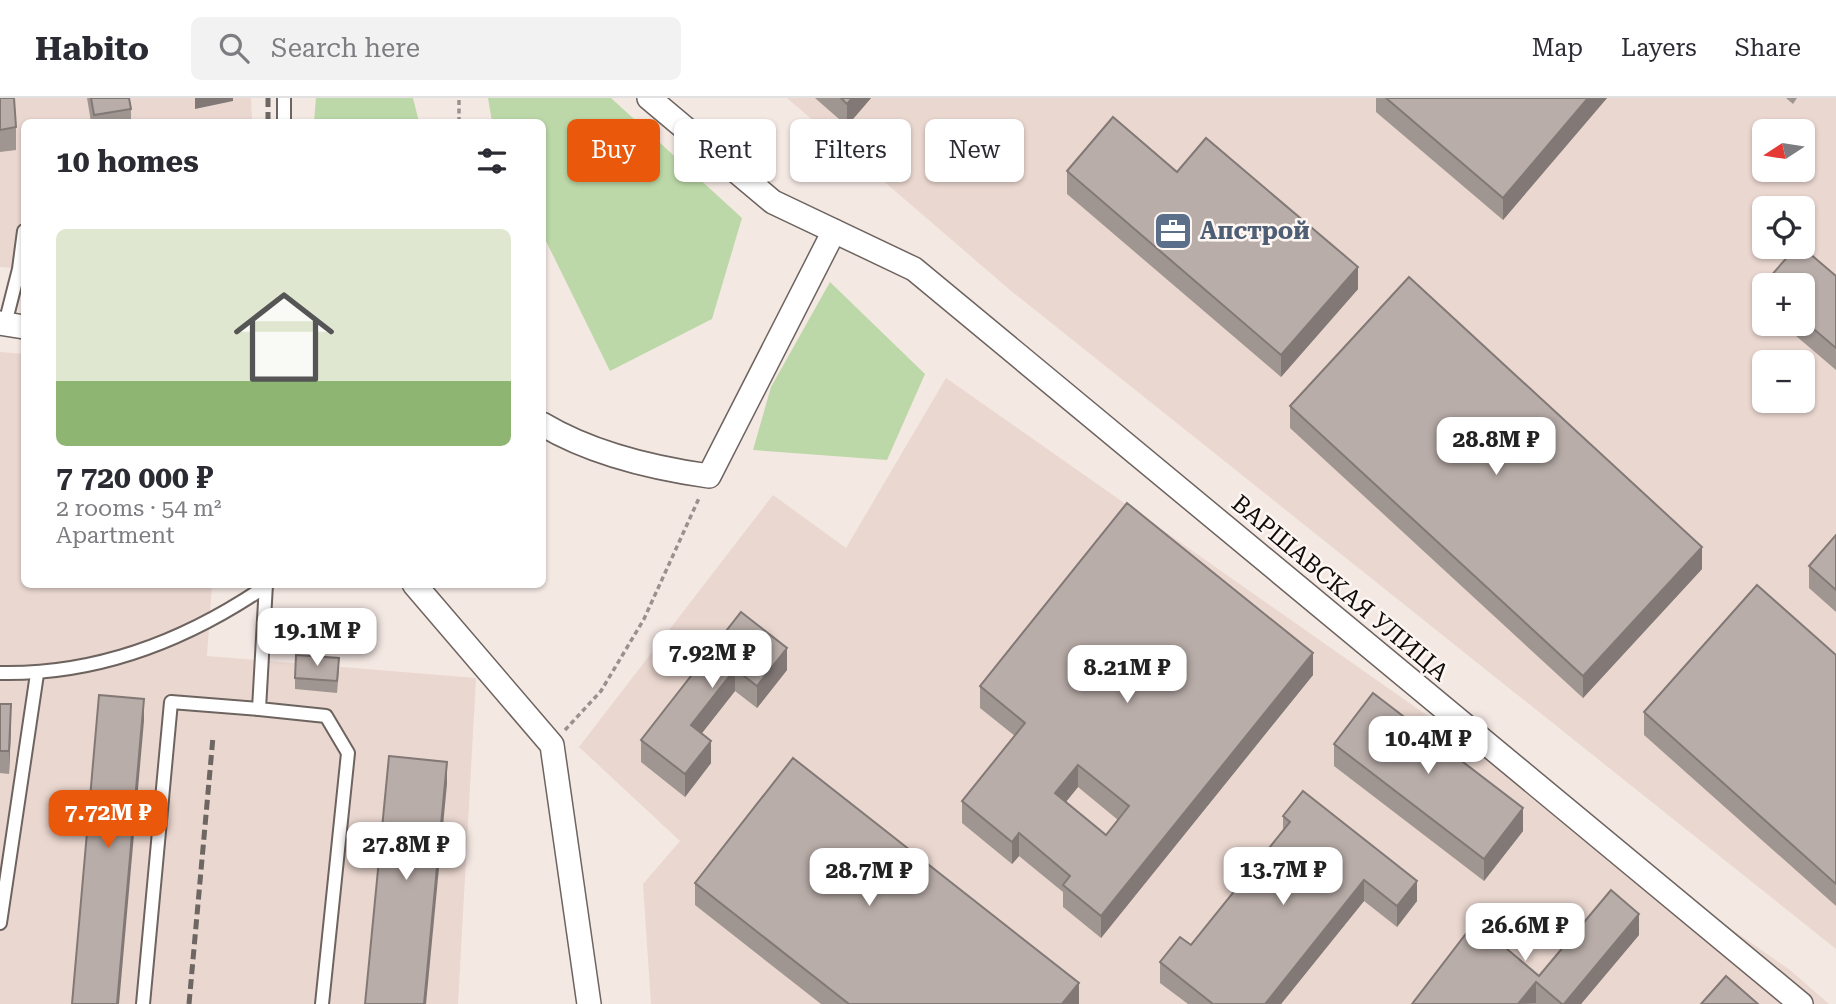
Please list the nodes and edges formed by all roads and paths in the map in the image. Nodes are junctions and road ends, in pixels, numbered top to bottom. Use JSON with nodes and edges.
{"nodes":[{"id":1,"x":284,"y":98,"type":"edge"},
{"id":2,"x":459,"y":98,"type":"edge"},
{"id":3,"x":649,"y":98,"type":"edge"},
{"id":4,"x":284,"y":119,"type":"edge"},
{"id":5,"x":459,"y":119,"type":"edge"},
{"id":6,"x":834,"y":231,"type":"junction"},
{"id":7,"x":21,"y":254,"type":"edge"},
{"id":8,"x":10,"y":325,"type":"edge"},
{"id":9,"x":546,"y":426,"type":"edge"},
{"id":10,"x":709,"y":476,"type":"junction"},
{"id":11,"x":262,"y":588,"type":"edge"},
{"id":12,"x":266,"y":588,"type":"edge"},
{"id":13,"x":417,"y":588,"type":"edge"},
{"id":14,"x":0,"y":673,"type":"edge"},
{"id":15,"x":37,"y":674,"type":"junction"},
{"id":16,"x":259,"y":709,"type":"junction"},
{"id":17,"x":552,"y":745,"type":"junction"},
{"id":18,"x":0,"y":923,"type":"edge"},
{"id":19,"x":143,"y":1004,"type":"edge"},
{"id":20,"x":322,"y":1004,"type":"edge"},
{"id":21,"x":589,"y":1004,"type":"edge"},
{"id":22,"x":1801,"y":1004,"type":"edge"}],
"edges":[{"from":1,"to":4,"type":"lane"},
{"from":2,"to":5,"type":"path"},
{"from":3,"to":6,"type":"street","name":"ВАРШАВСКАЯ УЛИЦА"},
{"from":6,"to":10,"type":"street"},
{"from":6,"to":22,"type":"street","name":"ВАРШАВСКАЯ УЛИЦА"},
{"from":7,"to":8,"type":"lane"},
{"from":9,"to":10,"type":"street"},
{"from":10,"to":17,"type":"path"},
{"from":11,"to":15,"type":"lane"},
{"from":12,"to":16,"type":"lane"},
{"from":13,"to":17,"type":"street"},
{"from":14,"to":15,"type":"lane"},
{"from":15,"to":18,"type":"lane"},
{"from":16,"to":19,"type":"lane"},
{"from":16,"to":20,"type":"lane"},
{"from":17,"to":21,"type":"street"}]}
